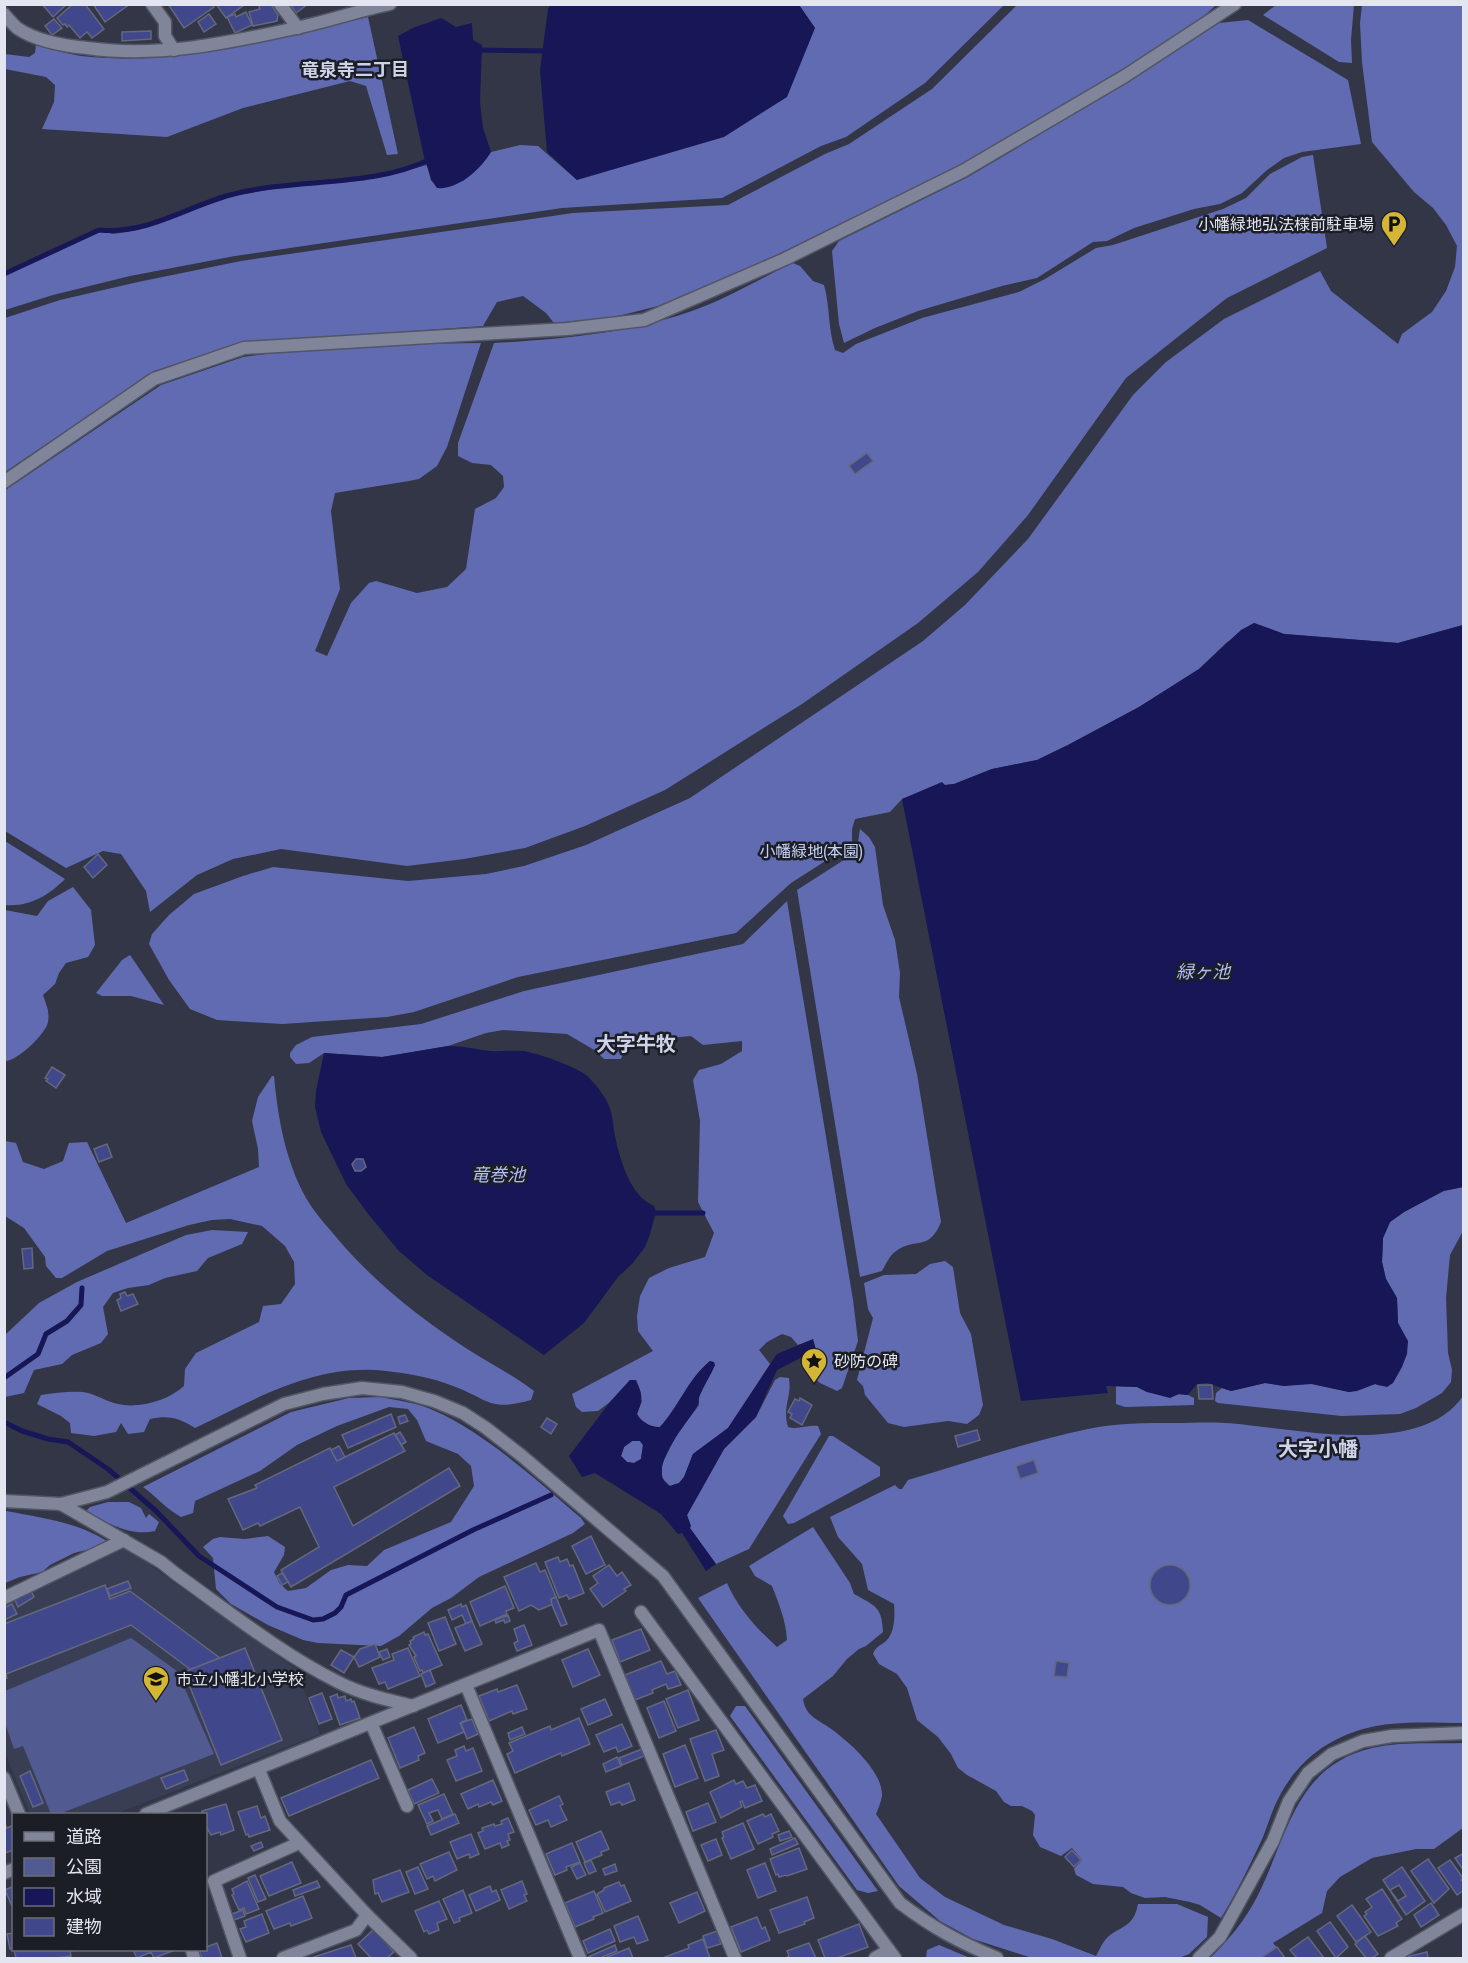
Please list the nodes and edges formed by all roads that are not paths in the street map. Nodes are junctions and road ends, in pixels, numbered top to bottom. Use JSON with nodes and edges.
{"nodes":[{"id":1,"x":7,"y":4,"type":"edge"},
{"id":2,"x":152,"y":4,"type":"edge"},
{"id":3,"x":280,"y":4,"type":"edge"},
{"id":4,"x":390,"y":4,"type":"edge"},
{"id":5,"x":1235,"y":4,"type":"edge"},
{"id":6,"x":4,"y":13,"type":"edge"},
{"id":7,"x":297,"y":28,"type":"junction"},
{"id":8,"x":174,"y":50,"type":"junction"},
{"id":9,"x":4,"y":482,"type":"edge"},
{"id":10,"x":4,"y":1501,"type":"edge"},
{"id":11,"x":61,"y":1504,"type":"junction"},
{"id":12,"x":124,"y":1540,"type":"junction"},
{"id":13,"x":4,"y":1598,"type":"edge"},
{"id":14,"x":641,"y":1611,"type":"dead end"},
{"id":15,"x":466,"y":1685,"type":"junction"},
{"id":16,"x":413,"y":1706,"type":"junction"},
{"id":17,"x":371,"y":1723,"type":"junction"},
{"id":18,"x":1464,"y":1733,"type":"edge"},
{"id":19,"x":259,"y":1770,"type":"junction"},
{"id":20,"x":4,"y":1778,"type":"edge"},
{"id":21,"x":407,"y":1806,"type":"dead end"},
{"id":22,"x":18,"y":1813,"type":"edge"},
{"id":23,"x":151,"y":1813,"type":"edge"},
{"id":24,"x":299,"y":1843,"type":"junction"},
{"id":25,"x":1464,"y":1914,"type":"edge"},
{"id":26,"x":367,"y":1915,"type":"junction"},
{"id":27,"x":892,"y":1954,"type":"edge"},
{"id":28,"x":240,"y":1959,"type":"edge"},
{"id":29,"x":283,"y":1959,"type":"edge"},
{"id":30,"x":411,"y":1959,"type":"edge"},
{"id":31,"x":580,"y":1959,"type":"edge"},
{"id":32,"x":735,"y":1959,"type":"edge"},
{"id":33,"x":875,"y":1959,"type":"edge"},
{"id":34,"x":997,"y":1959,"type":"edge"},
{"id":35,"x":1199,"y":1959,"type":"edge"},
{"id":36,"x":1391,"y":1959,"type":"edge"}],
"edges":[{"from":1,"to":6,"type":"street"},
{"from":2,"to":8,"type":"street"},
{"from":3,"to":7,"type":"street"},
{"from":4,"to":7,"type":"street"},
{"from":5,"to":9,"type":"street"},
{"from":6,"to":8,"type":"street"},
{"from":7,"to":8,"type":"street"},
{"from":10,"to":11,"type":"street"},
{"from":11,"to":12,"type":"street"},
{"from":11,"to":34,"type":"street"},
{"from":12,"to":13,"type":"street"},
{"from":12,"to":16,"type":"street"},
{"from":14,"to":27,"type":"street"},
{"from":15,"to":16,"type":"street"},
{"from":15,"to":31,"type":"street"},
{"from":15,"to":32,"type":"street"},
{"from":16,"to":17,"type":"street"},
{"from":17,"to":19,"type":"street"},
{"from":17,"to":21,"type":"street"},
{"from":18,"to":35,"type":"street"},
{"from":19,"to":23,"type":"street"},
{"from":19,"to":24,"type":"street"},
{"from":20,"to":22,"type":"street"},
{"from":24,"to":26,"type":"street"},
{"from":24,"to":28,"type":"street"},
{"from":25,"to":36,"type":"street"},
{"from":26,"to":29,"type":"street"},
{"from":26,"to":30,"type":"street"},
{"from":27,"to":33,"type":"street"}]}
